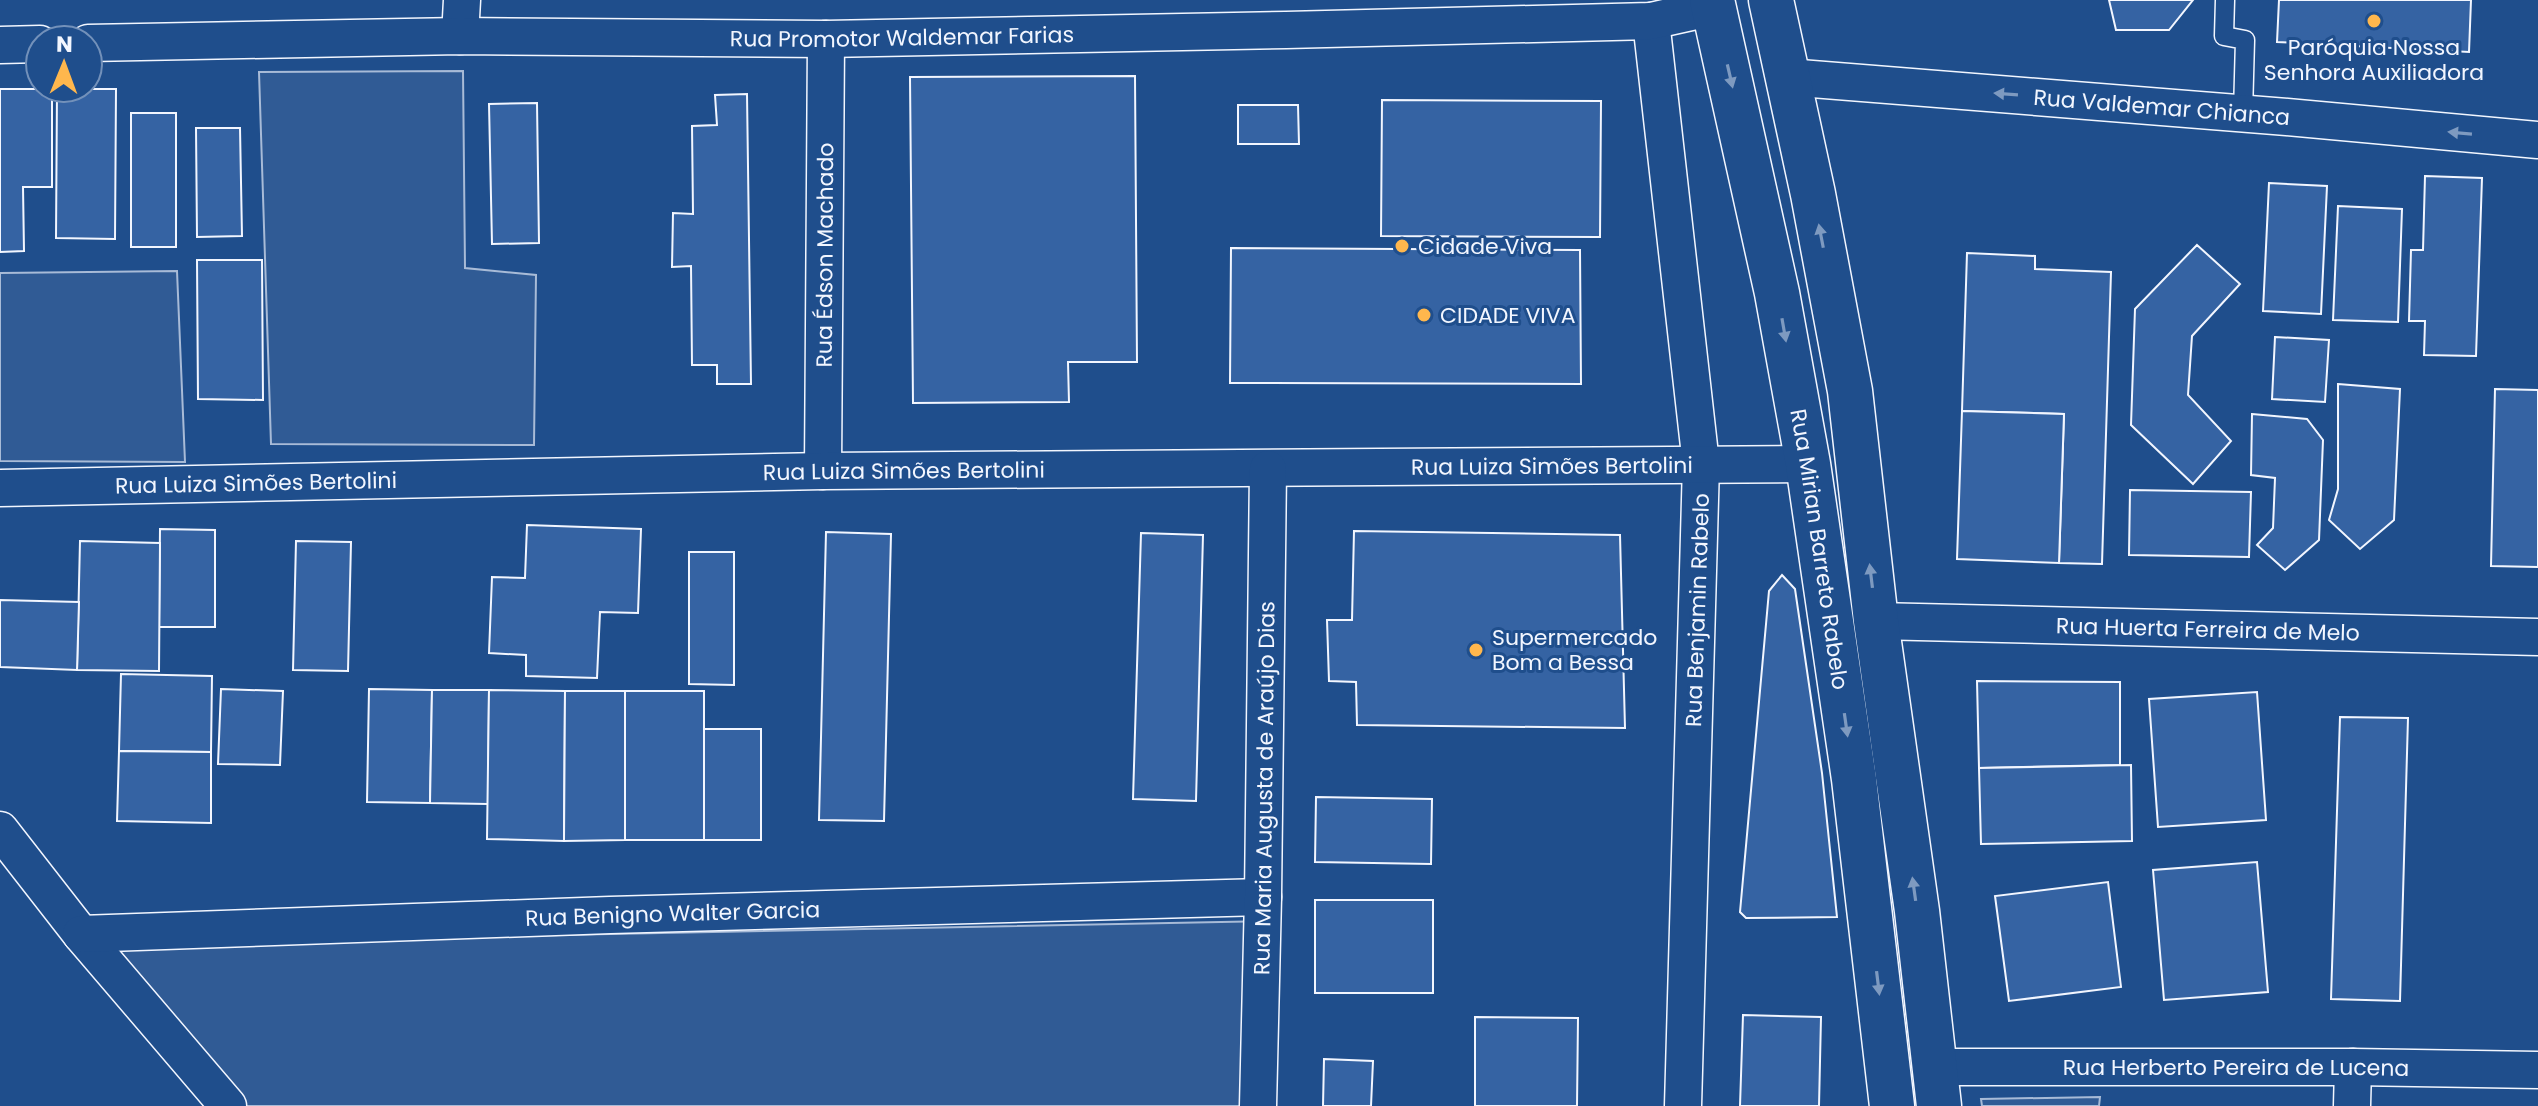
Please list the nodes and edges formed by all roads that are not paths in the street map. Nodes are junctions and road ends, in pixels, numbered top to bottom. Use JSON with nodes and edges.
{"nodes":[{"id":1,"x":462,"y":0,"type":"edge"},
{"id":2,"x":1771,"y":0,"type":"edge"},
{"id":3,"x":2225,"y":0,"type":"edge"},
{"id":4,"x":1713,"y":4,"type":"edge"},
{"id":5,"x":1651,"y":21,"type":"junction"},
{"id":6,"x":460,"y":36,"type":"junction"},
{"id":7,"x":826,"y":39,"type":"junction"},
{"id":8,"x":104,"y":43,"type":"edge"},
{"id":9,"x":24,"y":44,"type":"edge"},
{"id":10,"x":0,"y":45,"type":"edge"},
{"id":11,"x":1787,"y":77,"type":"junction"},
{"id":12,"x":2243,"y":113,"type":"junction"},
{"id":13,"x":2538,"y":140,"type":"edge"},
{"id":14,"x":1701,"y":464,"type":"junction"},
{"id":15,"x":1808,"y":464,"type":"junction"},
{"id":16,"x":1268,"y":469,"type":"junction"},
{"id":17,"x":823,"y":471,"type":"junction"},
{"id":18,"x":0,"y":488,"type":"edge"},
{"id":19,"x":1876,"y":621,"type":"junction"},
{"id":20,"x":2538,"y":637,"type":"edge"},
{"id":21,"x":0,"y":830,"type":"edge"},
{"id":22,"x":1263,"y":897,"type":"junction"},
{"id":23,"x":81,"y":934,"type":"junction"},
{"id":24,"x":2353,"y":1067,"type":"junction"},
{"id":25,"x":2538,"y":1070,"type":"edge"},
{"id":26,"x":1937,"y":1087,"type":"edge"},
{"id":27,"x":228,"y":1106,"type":"edge"},
{"id":28,"x":1258,"y":1106,"type":"edge"},
{"id":29,"x":1683,"y":1106,"type":"edge"},
{"id":30,"x":1892,"y":1106,"type":"edge"},
{"id":31,"x":2352,"y":1106,"type":"edge"}],
"edges":[{"from":1,"to":6,"type":"street"},
{"from":2,"to":11,"type":"main road","name":"Rua Mirian Barreto Rabelo"},
{"from":3,"to":12,"type":"lane"},
{"from":4,"to":5,"type":"street","name":"Rua Promotor Waldemar Farias"},
{"from":4,"to":15,"type":"main road","name":"Rua Mirian Barreto Rabelo","one_way":true},
{"from":5,"to":7,"type":"street","name":"Rua Promotor Waldemar Farias"},
{"from":5,"to":14,"type":"street","name":"Rua Benjamin Rabelo"},
{"from":6,"to":7,"type":"street","name":"Rua Promotor Waldemar Farias"},
{"from":6,"to":8,"type":"street","name":"Rua Promotor Waldemar Farias"},
{"from":7,"to":17,"type":"street","name":"Rua Édson Machado"},
{"from":9,"to":10,"type":"street"},
{"from":12,"to":11,"type":"street","name":"Rua Valdemar Chianca","one_way":true},
{"from":19,"to":11,"type":"main road","name":"Rua Mirian Barreto Rabelo","one_way":true},
{"from":13,"to":12,"type":"street","name":"Rua Valdemar Chianca","one_way":true},
{"from":14,"to":15,"type":"street","name":"Rua Luiza Simões Bertolini"},
{"from":14,"to":16,"type":"street","name":"Rua Luiza Simões Bertolini"},
{"from":14,"to":29,"type":"street","name":"Rua Benjamin Rabelo"},
{"from":15,"to":30,"type":"main road","name":"Rua Mirian Barreto Rabelo","one_way":true},
{"from":16,"to":17,"type":"street","name":"Rua Luiza Simões Bertolini"},
{"from":16,"to":22,"type":"street","name":"Rua Maria Augusta de Araújo Dias"},
{"from":17,"to":18,"type":"street","name":"Rua Luiza Simões Bertolini"},
{"from":19,"to":20,"type":"street","name":"Rua Huerta Ferreira de Melo"},
{"from":26,"to":19,"type":"main road","name":"Rua Mirian Barreto Rabelo","one_way":true},
{"from":21,"to":23,"type":"street"},
{"from":22,"to":23,"type":"street","name":"Rua Benigno Walter Garcia"},
{"from":22,"to":28,"type":"street","name":"Rua Maria Augusta de Araújo Dias"},
{"from":23,"to":27,"type":"street"},
{"from":24,"to":25,"type":"street","name":"Rua Herberto Pereira de Lucena"},
{"from":24,"to":26,"type":"street","name":"Rua Herberto Pereira de Lucena"},
{"from":24,"to":31,"type":"street"}]}
